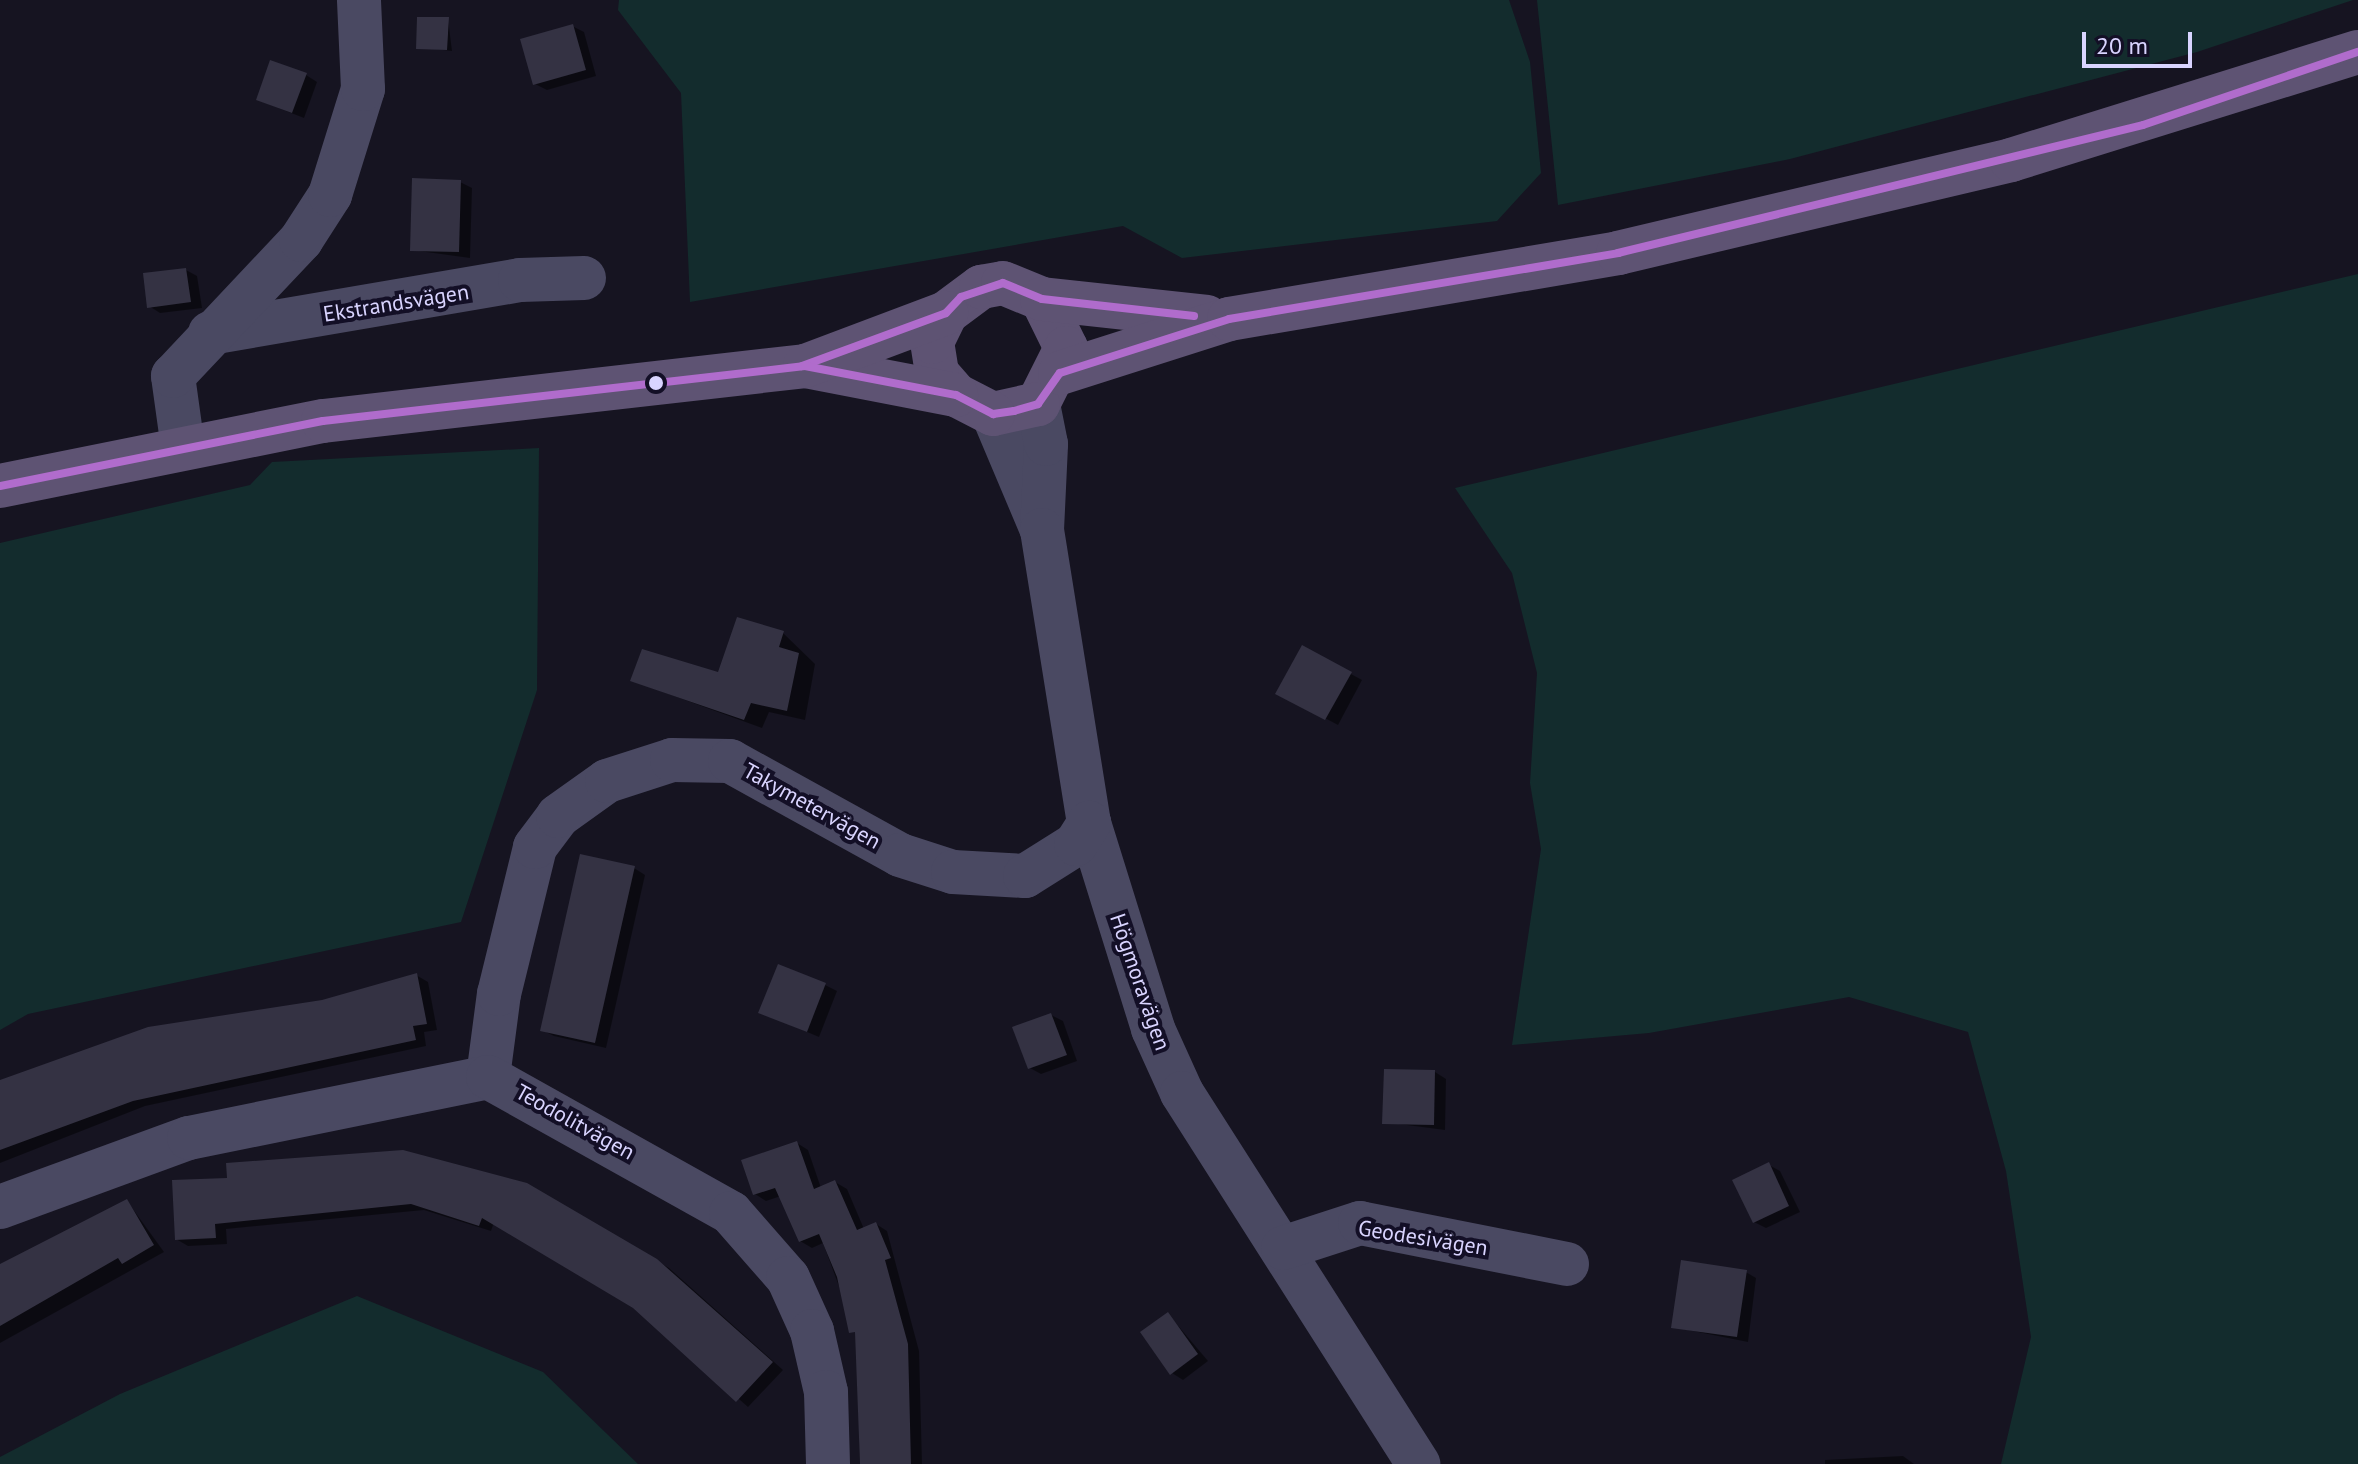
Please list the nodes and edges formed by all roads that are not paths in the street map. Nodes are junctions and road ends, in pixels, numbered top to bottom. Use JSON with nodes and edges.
{"nodes":[{"id":1,"x":359,"y":0,"type":"edge"},
{"id":2,"x":2358,"y":52,"type":"edge"},
{"id":3,"x":584,"y":278,"type":"dead end"},
{"id":4,"x":1042,"y":299,"type":"junction"},
{"id":5,"x":946,"y":313,"type":"junction"},
{"id":6,"x":1229,"y":319,"type":"junction"},
{"id":7,"x":210,"y":333,"type":"junction"},
{"id":8,"x":805,"y":366,"type":"junction"},
{"id":9,"x":1049,"y":389,"type":"junction"},
{"id":10,"x":975,"y":405,"type":"junction"},
{"id":11,"x":183,"y":448,"type":"junction"},
{"id":12,"x":0,"y":486,"type":"edge"},
{"id":13,"x":1042,"y":530,"type":"junction"},
{"id":14,"x":1089,"y":823,"type":"junction"},
{"id":15,"x":488,"y":1077,"type":"junction"},
{"id":16,"x":0,"y":1207,"type":"edge"},
{"id":17,"x":1283,"y":1248,"type":"junction"},
{"id":18,"x":1567,"y":1264,"type":"dead end"},
{"id":19,"x":828,"y":1464,"type":"edge"},
{"id":20,"x":1418,"y":1464,"type":"edge"}],
"edges":[{"from":1,"to":7,"type":"street"},
{"from":2,"to":6,"type":"main road"},
{"from":3,"to":7,"type":"street","name":"Ekstrandsvägen"},
{"from":4,"to":5,"type":"main road"},
{"from":4,"to":6,"type":"main road"},
{"from":4,"to":9,"type":"main road"},
{"from":5,"to":8,"type":"main road"},
{"from":5,"to":10,"type":"main road"},
{"from":6,"to":9,"type":"main road"},
{"from":7,"to":11,"type":"street"},
{"from":8,"to":10,"type":"main road"},
{"from":8,"to":11,"type":"main road"},
{"from":9,"to":10,"type":"main road"},
{"from":9,"to":13,"type":"street","name":"Högmoravägen"},
{"from":10,"to":13,"type":"street","name":"Högmoravägen"},
{"from":11,"to":12,"type":"main road"},
{"from":13,"to":14,"type":"street","name":"Högmoravägen"},
{"from":14,"to":15,"type":"street","name":"Takymetervägen"},
{"from":14,"to":17,"type":"street","name":"Högmoravägen"},
{"from":15,"to":16,"type":"street","name":"Teodolitvägen"},
{"from":15,"to":19,"type":"street","name":"Teodolitvägen"},
{"from":17,"to":18,"type":"street","name":"Geodesivägen"},
{"from":17,"to":20,"type":"street","name":"Högmoravägen"}]}
